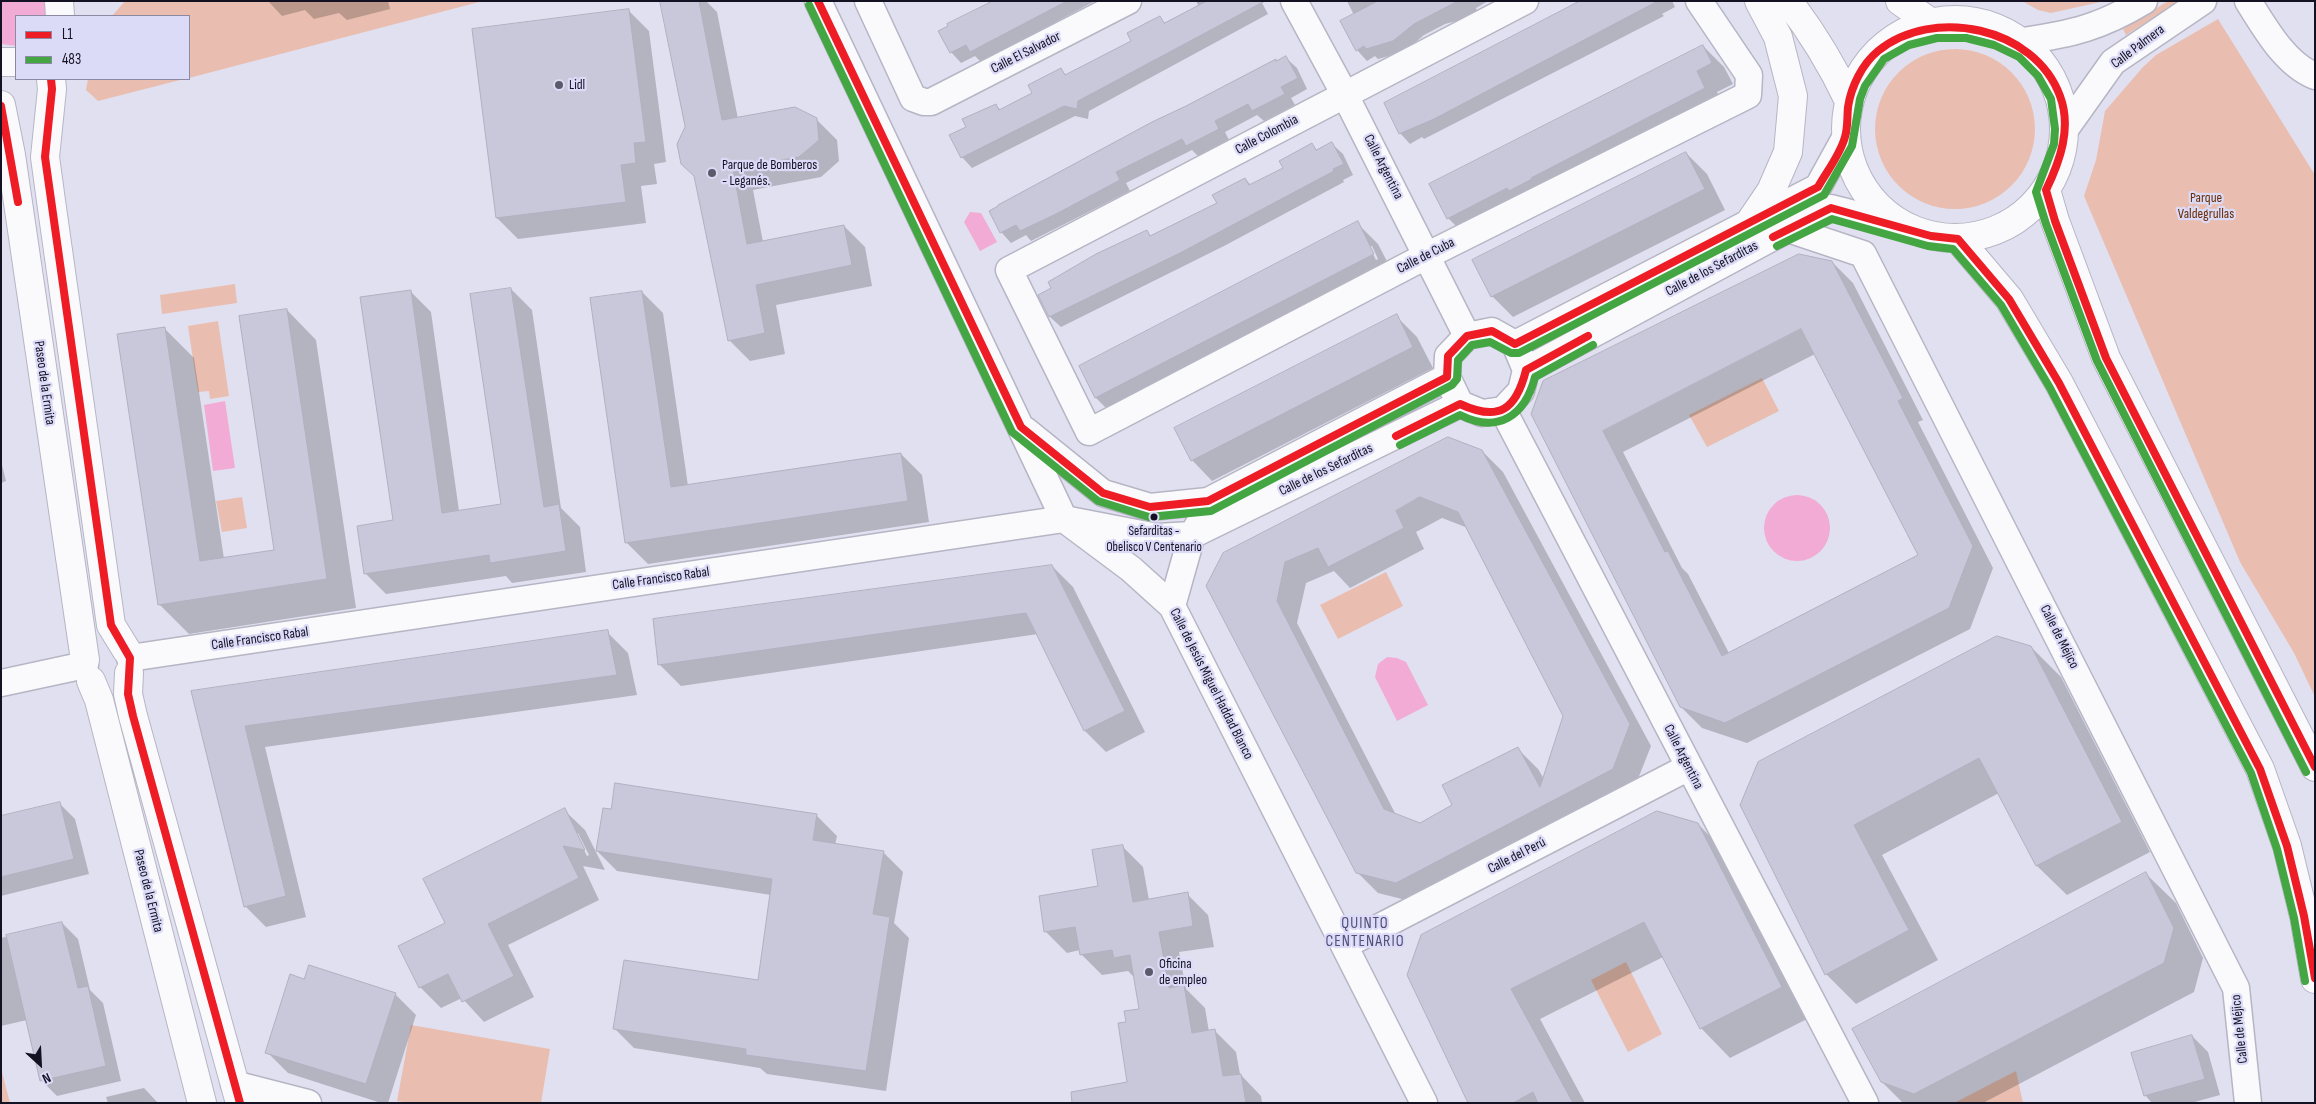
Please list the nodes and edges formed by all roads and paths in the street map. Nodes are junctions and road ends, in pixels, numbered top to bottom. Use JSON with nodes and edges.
{"nodes":[{"id":1,"x":818,"y":1,"type":"edge"},
{"id":2,"x":868,"y":1,"type":"edge"},
{"id":3,"x":1128,"y":1,"type":"edge"},
{"id":4,"x":1294,"y":1,"type":"edge"},
{"id":5,"x":1525,"y":1,"type":"edge"},
{"id":6,"x":1699,"y":1,"type":"edge"},
{"id":7,"x":1759,"y":1,"type":"edge"},
{"id":8,"x":1788,"y":1,"type":"edge"},
{"id":9,"x":1900,"y":1,"type":"edge"},
{"id":10,"x":2144,"y":1,"type":"edge"},
{"id":11,"x":2203,"y":1,"type":"edge"},
{"id":12,"x":2248,"y":1,"type":"edge"},
{"id":13,"x":1930,"y":22,"type":"junction"},
{"id":14,"x":2022,"y":41,"type":"junction"},
{"id":15,"x":1,"y":62,"type":"edge"},
{"id":16,"x":15,"y":62,"type":"edge"},
{"id":17,"x":2312,"y":78,"type":"edge"},
{"id":18,"x":50,"y":80,"type":"edge"},
{"id":19,"x":1345,"y":94,"type":"junction"},
{"id":20,"x":1849,"y":101,"type":"junction"},
{"id":21,"x":1,"y":106,"type":"edge"},
{"id":22,"x":2066,"y":128,"type":"junction"},
{"id":23,"x":1845,"y":138,"type":"junction"},
{"id":24,"x":6,"y":151,"type":"edge"},
{"id":25,"x":2046,"y":190,"type":"junction"},
{"id":26,"x":1750,"y":222,"type":"junction"},
{"id":27,"x":1906,"y":227,"type":"junction"},
{"id":28,"x":1788,"y":229,"type":"junction"},
{"id":29,"x":1958,"y":239,"type":"junction"},
{"id":30,"x":1428,"y":255,"type":"junction"},
{"id":31,"x":1467,"y":336,"type":"junction"},
{"id":32,"x":1515,"y":344,"type":"junction"},
{"id":33,"x":1526,"y":370,"type":"junction"},
{"id":34,"x":1447,"y":377,"type":"junction"},
{"id":35,"x":1460,"y":404,"type":"junction"},
{"id":36,"x":1503,"y":410,"type":"junction"},
{"id":37,"x":1020,"y":427,"type":"junction"},
{"id":38,"x":1089,"y":432,"type":"joint"},
{"id":39,"x":1103,"y":493,"type":"junction"},
{"id":40,"x":1217,"y":497,"type":"junction"},
{"id":41,"x":1064,"y":520,"type":"junction"},
{"id":42,"x":1192,"y":535,"type":"junction"},
{"id":43,"x":1172,"y":606,"type":"junction"},
{"id":44,"x":129,"y":661,"type":"junction"},
{"id":45,"x":87,"y":669,"type":"junction"},
{"id":46,"x":1,"y":683,"type":"edge"},
{"id":47,"x":1688,"y":767,"type":"junction"},
{"id":48,"x":2315,"y":767,"type":"edge"},
{"id":49,"x":1345,"y":945,"type":"junction"},
{"id":50,"x":2315,"y":978,"type":"edge"},
{"id":51,"x":237,"y":1094,"type":"edge"},
{"id":52,"x":202,"y":1103,"type":"edge"},
{"id":53,"x":308,"y":1103,"type":"edge"},
{"id":54,"x":1424,"y":1103,"type":"edge"},
{"id":55,"x":1865,"y":1103,"type":"edge"},
{"id":56,"x":2248,"y":1103,"type":"edge"}],
"edges":[{"from":1,"to":37,"type":"street","name":"Calle de Jesús Miguel Haddad Blanco"},
{"from":2,"to":3,"type":"street","name":"Calle El Salvador"},
{"from":4,"to":19,"type":"street","name":"Calle Argentina"},
{"from":5,"to":19,"type":"street","name":"Calle Colombia"},
{"from":6,"to":30,"type":"street","name":"Calle de Cuba"},
{"from":7,"to":26,"type":"main road"},
{"from":8,"to":20,"type":"main road"},
{"from":9,"to":13,"type":"main road"},
{"from":10,"to":14,"type":"street"},
{"from":11,"to":22,"type":"street","name":"Calle Palmera"},
{"from":12,"to":17,"type":"street"},
{"from":13,"to":14,"type":"main road"},
{"from":13,"to":20,"type":"main road"},
{"from":14,"to":22,"type":"main road"},
{"from":15,"to":16,"type":"main road"},
{"from":18,"to":44,"type":"main road"},
{"from":19,"to":30,"type":"street","name":"Calle Argentina"},
{"from":19,"to":38,"type":"street","name":"Calle Colombia"},
{"from":20,"to":23,"type":"main road"},
{"from":21,"to":24,"type":"main road","name":"Paseo de la Ermita"},
{"from":22,"to":25,"type":"main road"},
{"from":23,"to":26,"type":"street","name":"Calle de los Sefarditas"},
{"from":23,"to":27,"type":"main road"},
{"from":24,"to":45,"type":"main road","name":"Paseo de la Ermita"},
{"from":25,"to":29,"type":"main road"},
{"from":25,"to":48,"type":"main road"},
{"from":26,"to":32,"type":"street","name":"Calle de los Sefarditas"},
{"from":27,"to":28,"type":"street","name":"Calle de los Sefarditas"},
{"from":27,"to":29,"type":"main road"},
{"from":28,"to":33,"type":"street","name":"Calle de los Sefarditas"},
{"from":28,"to":56,"type":"street","name":"Calle de Méjico"},
{"from":29,"to":50,"type":"main road"},
{"from":30,"to":31,"type":"street","name":"Calle Argentina"},
{"from":30,"to":38,"type":"street","name":"Calle de Cuba"},
{"from":31,"to":32,"type":"street"},
{"from":31,"to":34,"type":"street"},
{"from":32,"to":33,"type":"street"},
{"from":33,"to":36,"type":"street"},
{"from":34,"to":35,"type":"street"},
{"from":34,"to":40,"type":"street","name":"Calle de los Sefarditas"},
{"from":35,"to":36,"type":"street"},
{"from":35,"to":42,"type":"street","name":"Calle de los Sefarditas"},
{"from":36,"to":47,"type":"street","name":"Calle Argentina"},
{"from":37,"to":39,"type":"street","name":"Calle de los Sefarditas"},
{"from":37,"to":41,"type":"street","name":"Calle de Jesús Miguel Haddad Blanco"},
{"from":39,"to":40,"type":"street","name":"Calle de los Sefarditas"},
{"from":39,"to":41,"type":"street"},
{"from":40,"to":42,"type":"street"},
{"from":41,"to":42,"type":"street","name":"Calle Francisco Rabal"},
{"from":41,"to":43,"type":"street","name":"Calle de Jesús Miguel Haddad Blanco"},
{"from":41,"to":44,"type":"street","name":"Calle Francisco Rabal"},
{"from":42,"to":43,"type":"street"},
{"from":43,"to":49,"type":"street","name":"Calle de Jesús Miguel Haddad Blanco"},
{"from":44,"to":45,"type":"main road"},
{"from":44,"to":45,"type":"main road"},
{"from":44,"to":51,"type":"main road"},
{"from":45,"to":46,"type":"street"},
{"from":45,"to":52,"type":"main road","name":"Paseo de la Ermita"},
{"from":47,"to":49,"type":"street","name":"Calle del Perú"},
{"from":47,"to":55,"type":"street","name":"Calle Argentina"},
{"from":49,"to":54,"type":"street","name":"Calle de Jesús Miguel Haddad Blanco"},
{"from":51,"to":53,"type":"street"}]}
